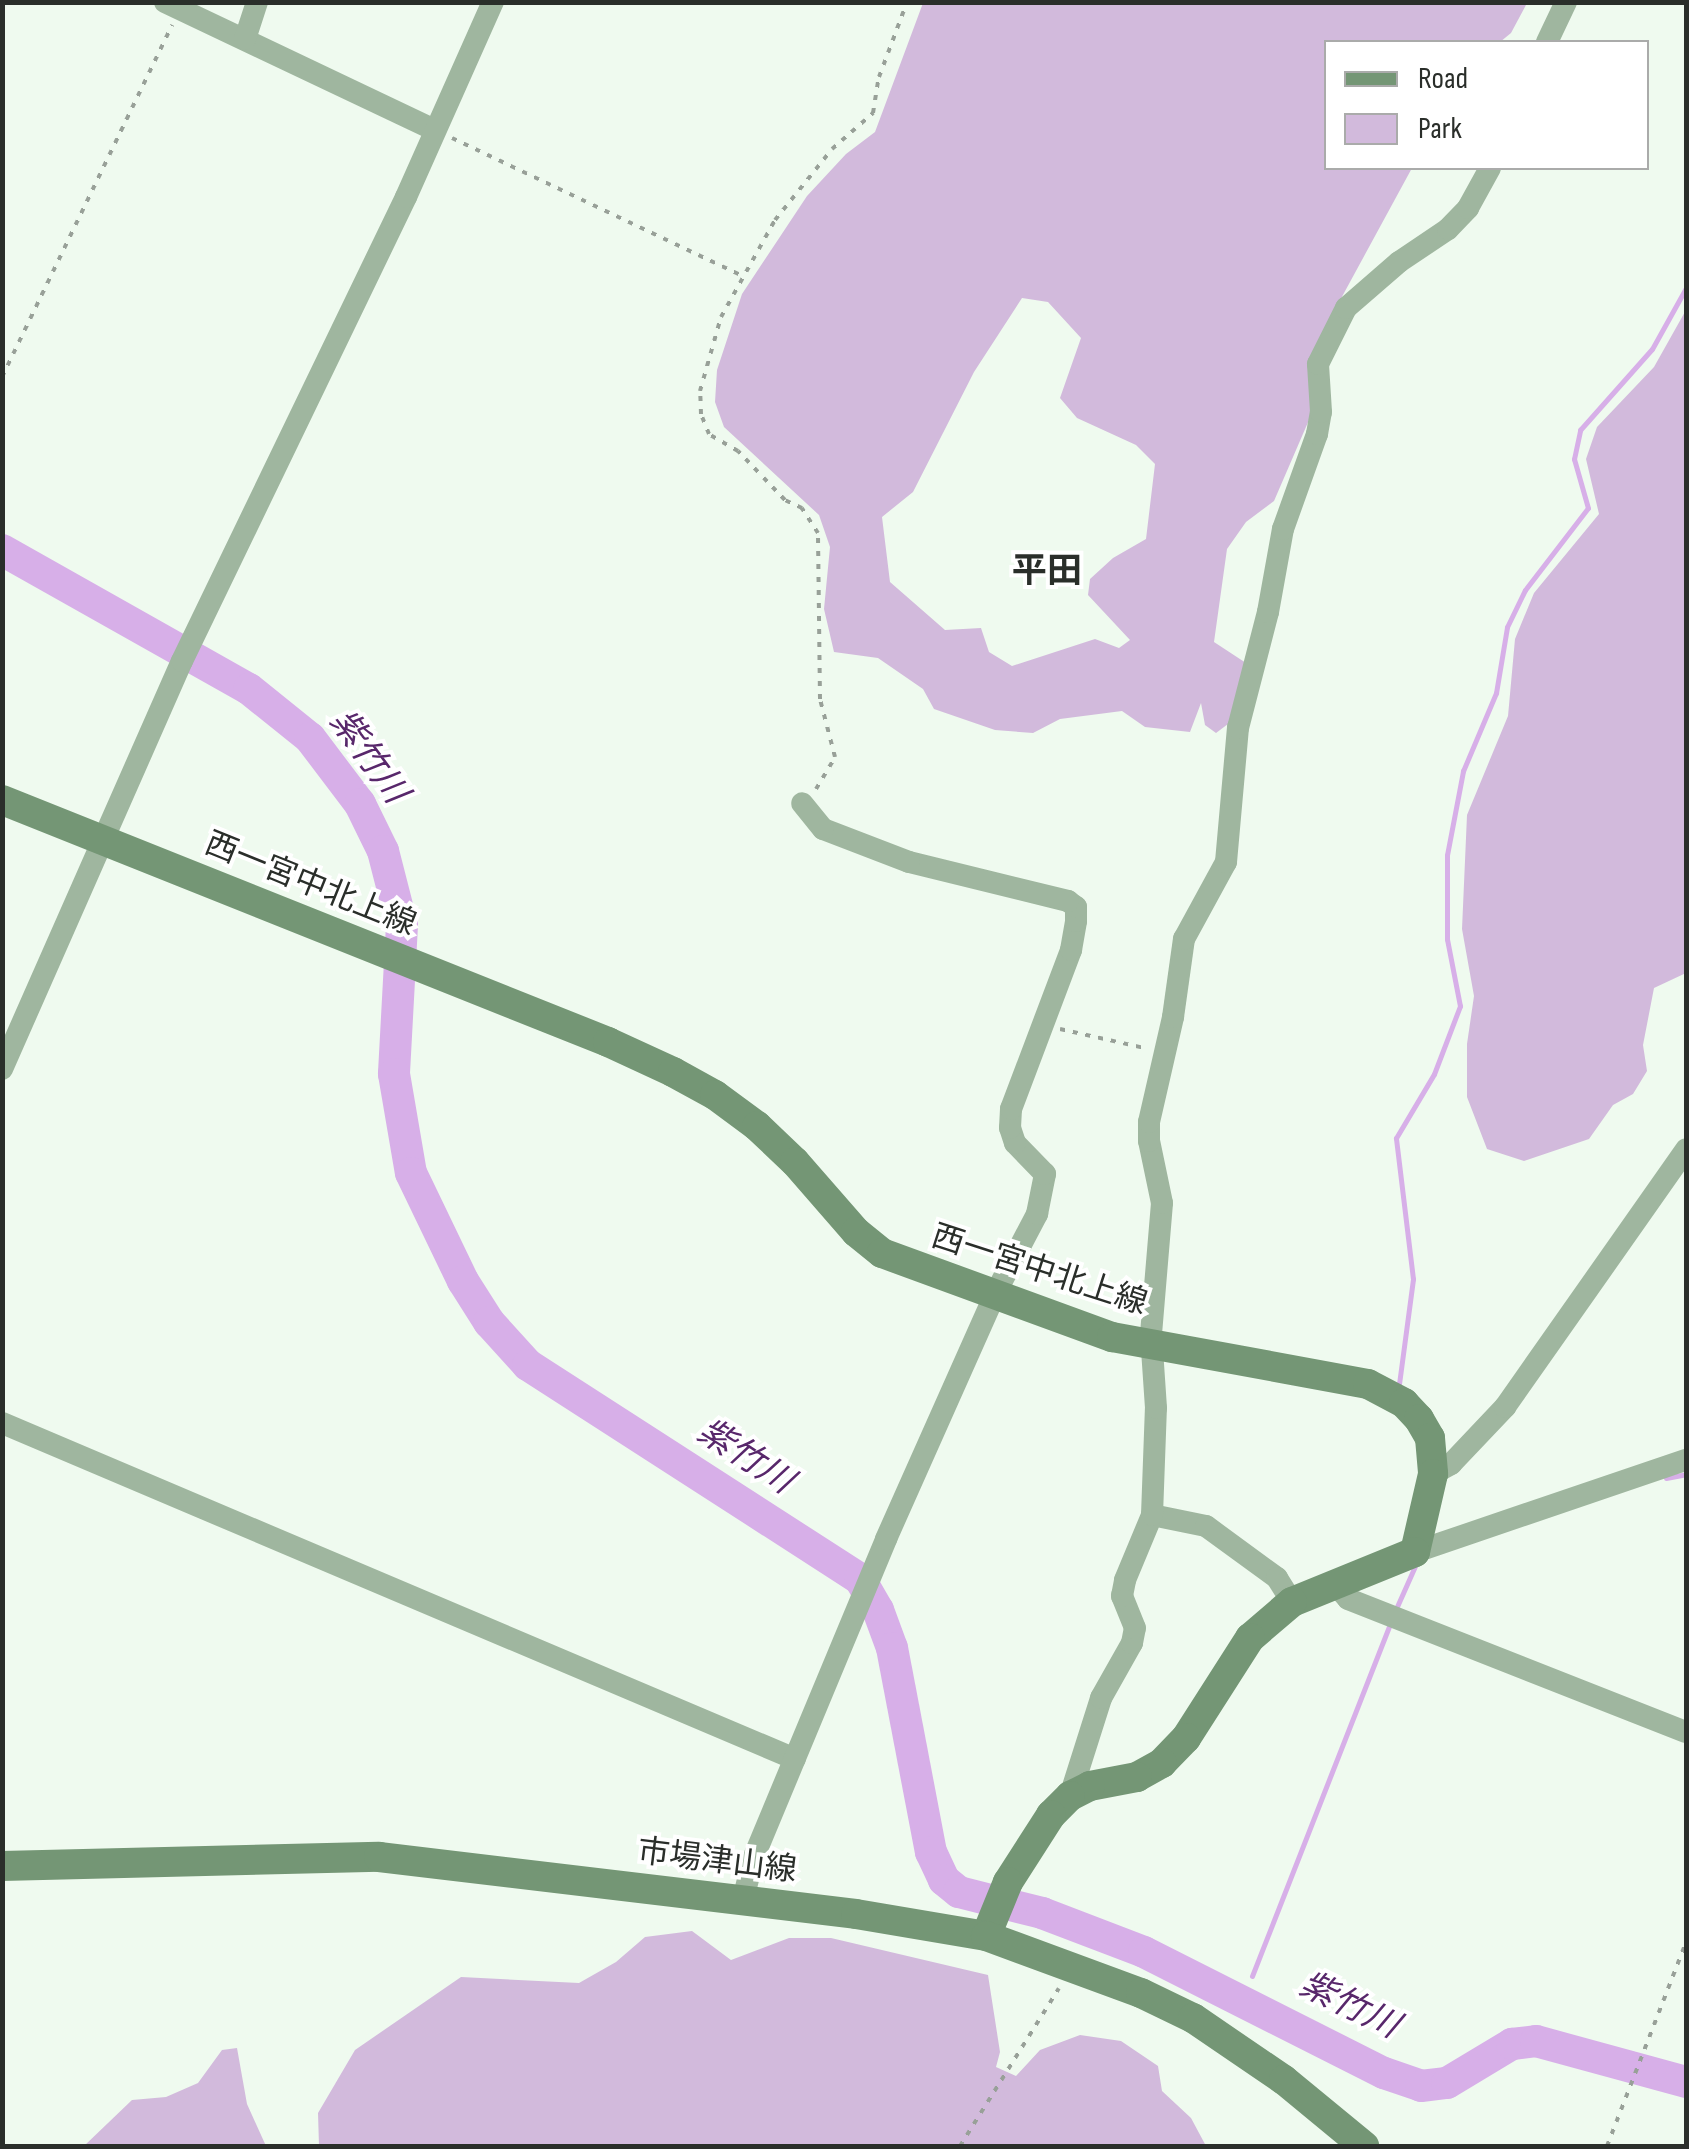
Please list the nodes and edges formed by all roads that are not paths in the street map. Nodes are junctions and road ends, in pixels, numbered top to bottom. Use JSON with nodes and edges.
{"nodes":[{"id":1,"x":258,"y":2,"type":"edge"},
{"id":2,"x":493,"y":2,"type":"edge"},
{"id":3,"x":1566,"y":2,"type":"edge"},
{"id":4,"x":172,"y":6,"type":"edge"},
{"id":5,"x":245,"y":39,"type":"junction"},
{"id":6,"x":1548,"y":40,"type":"edge"},
{"id":7,"x":433,"y":129,"type":"junction"},
{"id":8,"x":1489,"y":170,"type":"edge"},
{"id":9,"x":2,"y":800,"type":"edge"},
{"id":10,"x":802,"y":803,"type":"road end"},
{"id":11,"x":101,"y":839,"type":"junction"},
{"id":12,"x":2,"y":1069,"type":"edge"},
{"id":13,"x":1686,"y":1149,"type":"edge"},
{"id":14,"x":994,"y":1296,"type":"junction"},
{"id":15,"x":1152,"y":1345,"type":"junction"},
{"id":16,"x":2,"y":1423,"type":"edge"},
{"id":17,"x":1686,"y":1460,"type":"edge"},
{"id":18,"x":1433,"y":1474,"type":"junction"},
{"id":19,"x":1152,"y":1515,"type":"junction"},
{"id":20,"x":1415,"y":1552,"type":"junction"},
{"id":21,"x":1336,"y":1585,"type":"junction"},
{"id":22,"x":1292,"y":1602,"type":"junction"},
{"id":23,"x":1686,"y":1732,"type":"edge"},
{"id":24,"x":795,"y":1759,"type":"junction"},
{"id":25,"x":1070,"y":1796,"type":"junction"},
{"id":26,"x":2,"y":1866,"type":"edge"},
{"id":27,"x":742,"y":1900,"type":"junction"},
{"id":28,"x":990,"y":1924,"type":"junction"},
{"id":29,"x":1354,"y":2143,"type":"edge"}],
"edges":[{"from":1,"to":5,"type":"street"},
{"from":2,"to":7,"type":"street"},
{"from":3,"to":6,"type":"street"},
{"from":4,"to":5,"type":"street"},
{"from":5,"to":7,"type":"street"},
{"from":7,"to":11,"type":"street"},
{"from":8,"to":15,"type":"street"},
{"from":9,"to":11,"type":"main road","name":"西一宮中北上線"},
{"from":10,"to":14,"type":"street"},
{"from":11,"to":12,"type":"street"},
{"from":11,"to":14,"type":"main road","name":"西一宮中北上線"},
{"from":13,"to":18,"type":"street"},
{"from":14,"to":15,"type":"main road","name":"西一宮中北上線"},
{"from":14,"to":24,"type":"street"},
{"from":15,"to":18,"type":"main road","name":"西一宮中北上線"},
{"from":15,"to":19,"type":"street"},
{"from":16,"to":24,"type":"street"},
{"from":17,"to":20,"type":"street"},
{"from":18,"to":20,"type":"main road","name":"西一宮中北上線"},
{"from":19,"to":22,"type":"street"},
{"from":19,"to":25,"type":"street"},
{"from":20,"to":21,"type":"main road"},
{"from":21,"to":22,"type":"main road"},
{"from":21,"to":23,"type":"street"},
{"from":22,"to":25,"type":"main road"},
{"from":24,"to":27,"type":"street"},
{"from":25,"to":28,"type":"main road"},
{"from":26,"to":27,"type":"main road","name":"市場津山線"},
{"from":27,"to":28,"type":"main road","name":"市場津山線"},
{"from":28,"to":29,"type":"main road","name":"市場津山線"}]}
